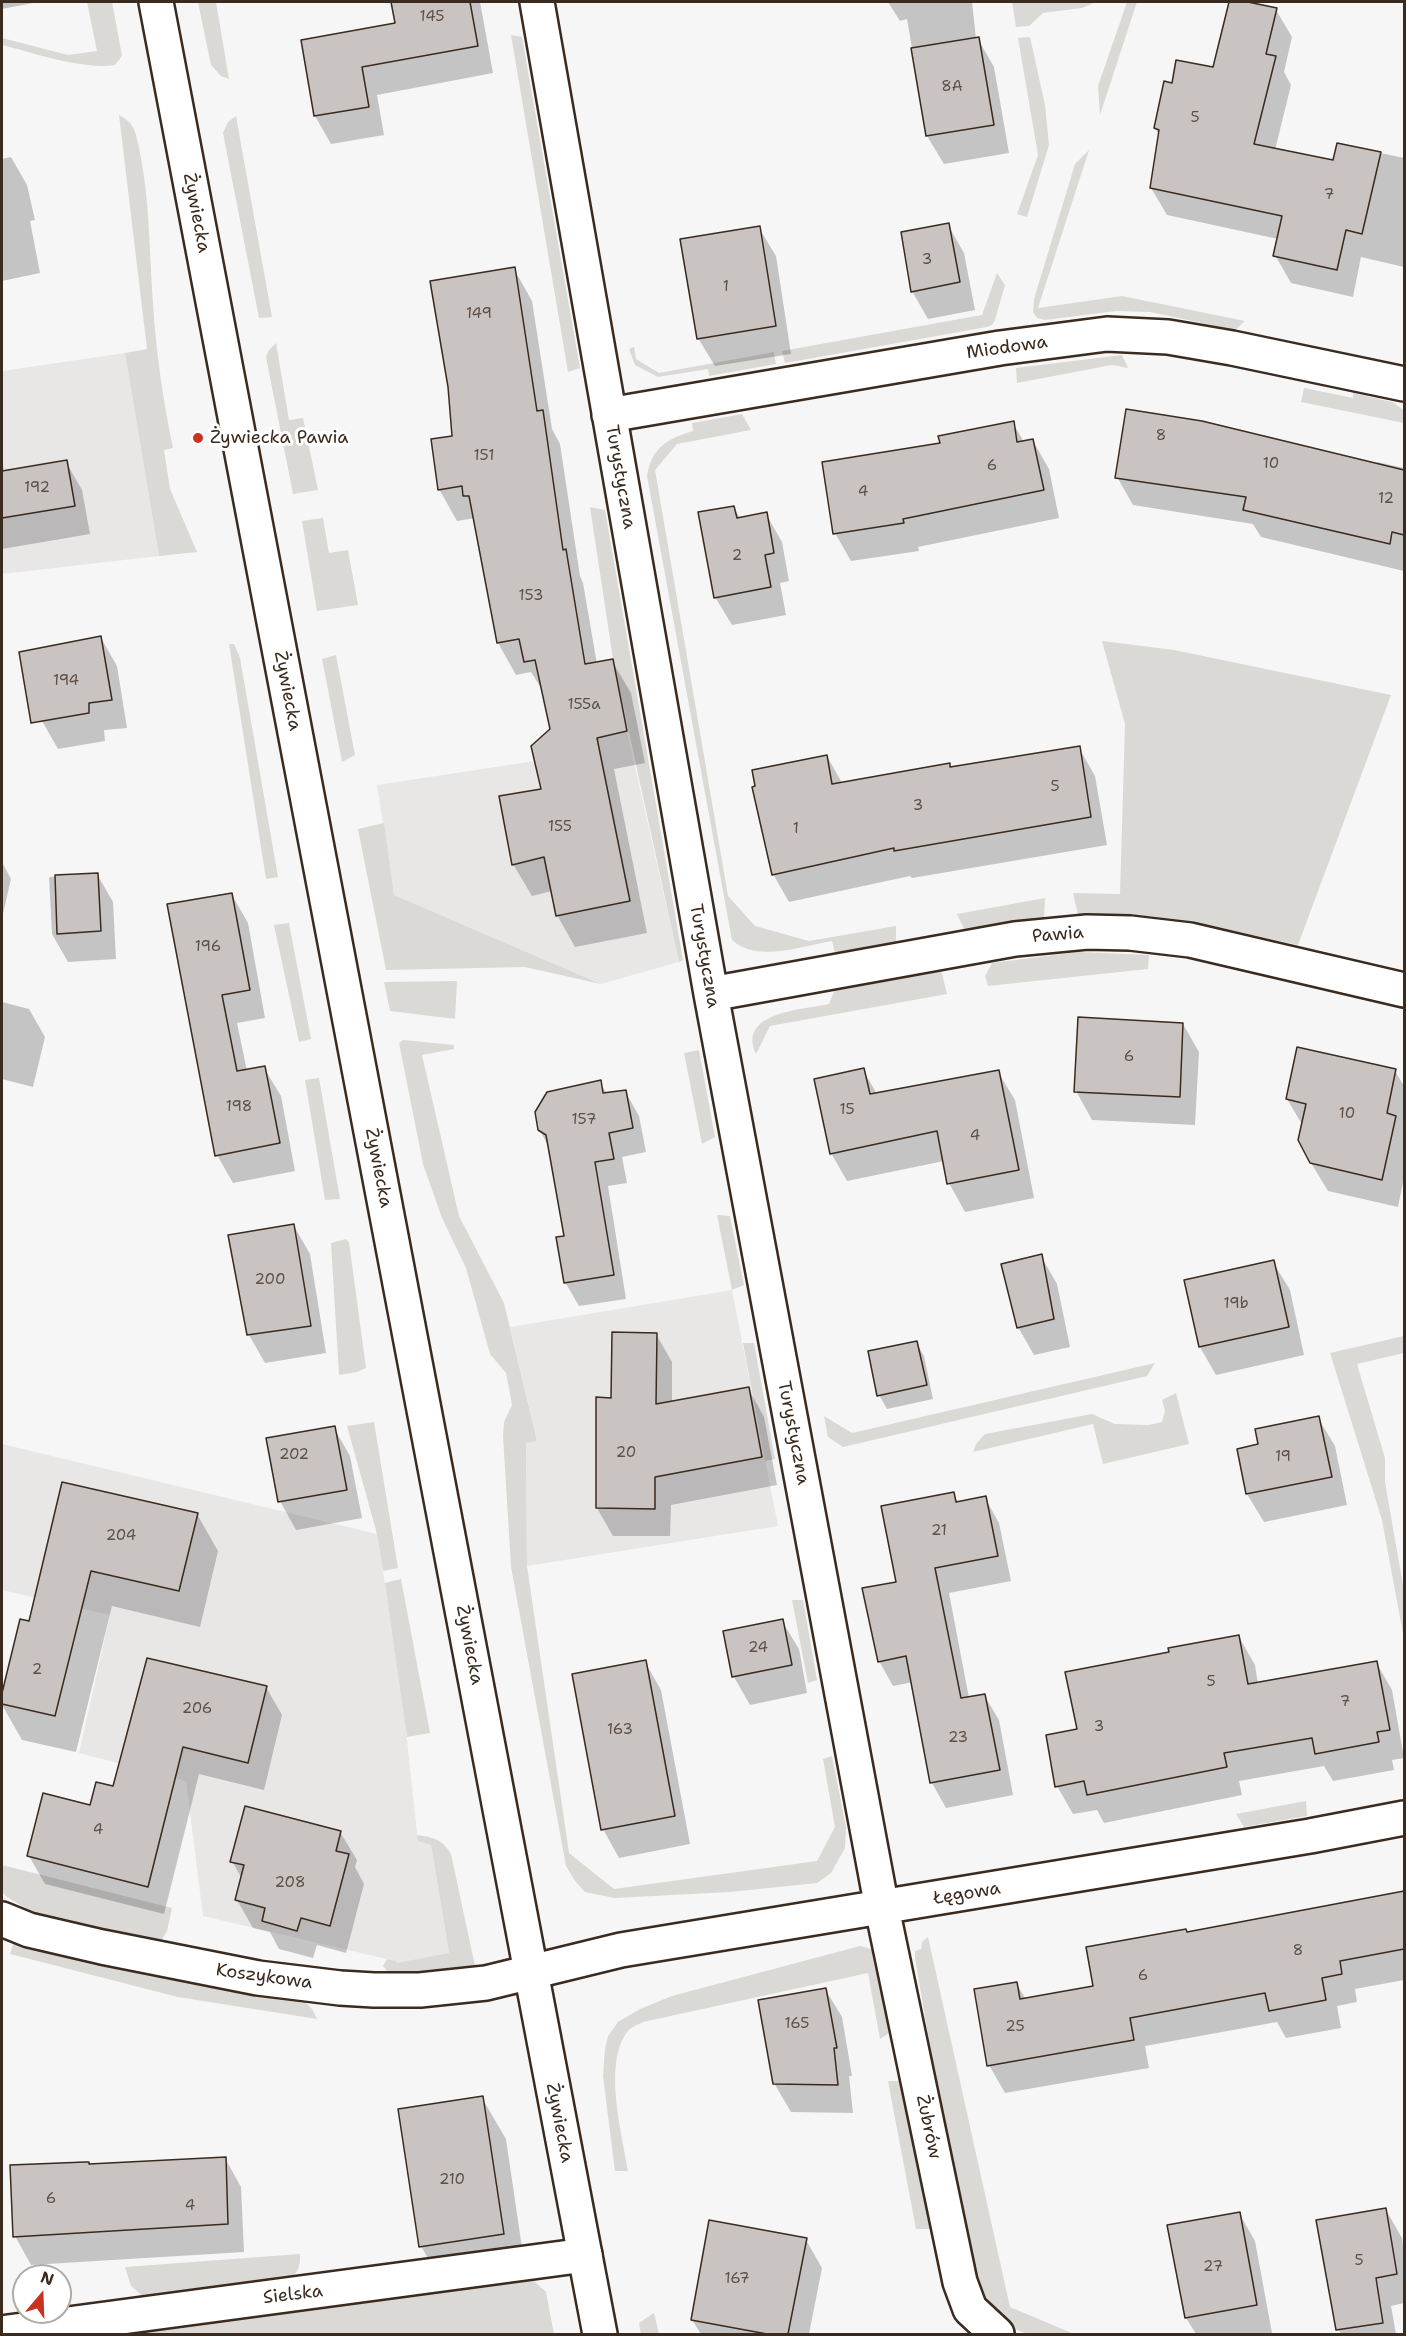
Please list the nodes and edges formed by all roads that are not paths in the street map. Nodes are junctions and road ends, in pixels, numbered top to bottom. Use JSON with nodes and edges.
{"nodes":[{"id":1,"x":156,"y":2,"type":"edge"},
{"id":2,"x":537,"y":2,"type":"edge"},
{"id":3,"x":1404,"y":384,"type":"edge"},
{"id":4,"x":609,"y":415,"type":"junction"},
{"id":5,"x":1404,"y":990,"type":"edge"},
{"id":6,"x":711,"y":994,"type":"junction"},
{"id":7,"x":1404,"y":1818,"type":"edge"},
{"id":8,"x":882,"y":1908,"type":"junction"},
{"id":9,"x":2,"y":1919,"type":"edge"},
{"id":10,"x":530,"y":1971,"type":"junction"},
{"id":11,"x":585,"y":2256,"type":"junction"},
{"id":12,"x":2,"y":2333,"type":"edge"},
{"id":13,"x":600,"y":2334,"type":"edge"},
{"id":14,"x":997,"y":2334,"type":"edge"}],
"edges":[{"from":1,"to":10,"type":"street","name":"Żywiecka"},
{"from":2,"to":4,"type":"street","name":"Turystyczna"},
{"from":3,"to":4,"type":"street","name":"Miodowa"},
{"from":4,"to":6,"type":"street","name":"Turystyczna"},
{"from":5,"to":6,"type":"street","name":"Pawia"},
{"from":6,"to":8,"type":"street","name":"Turystyczna"},
{"from":7,"to":8,"type":"street","name":"Łęgowa"},
{"from":8,"to":10,"type":"street","name":"Łęgowa"},
{"from":8,"to":14,"type":"street","name":"Żubrów"},
{"from":9,"to":10,"type":"street","name":"Koszykowa"},
{"from":10,"to":11,"type":"street","name":"Żywiecka"},
{"from":11,"to":12,"type":"street","name":"Sielska"},
{"from":11,"to":13,"type":"street","name":"Żywiecka"}]}
